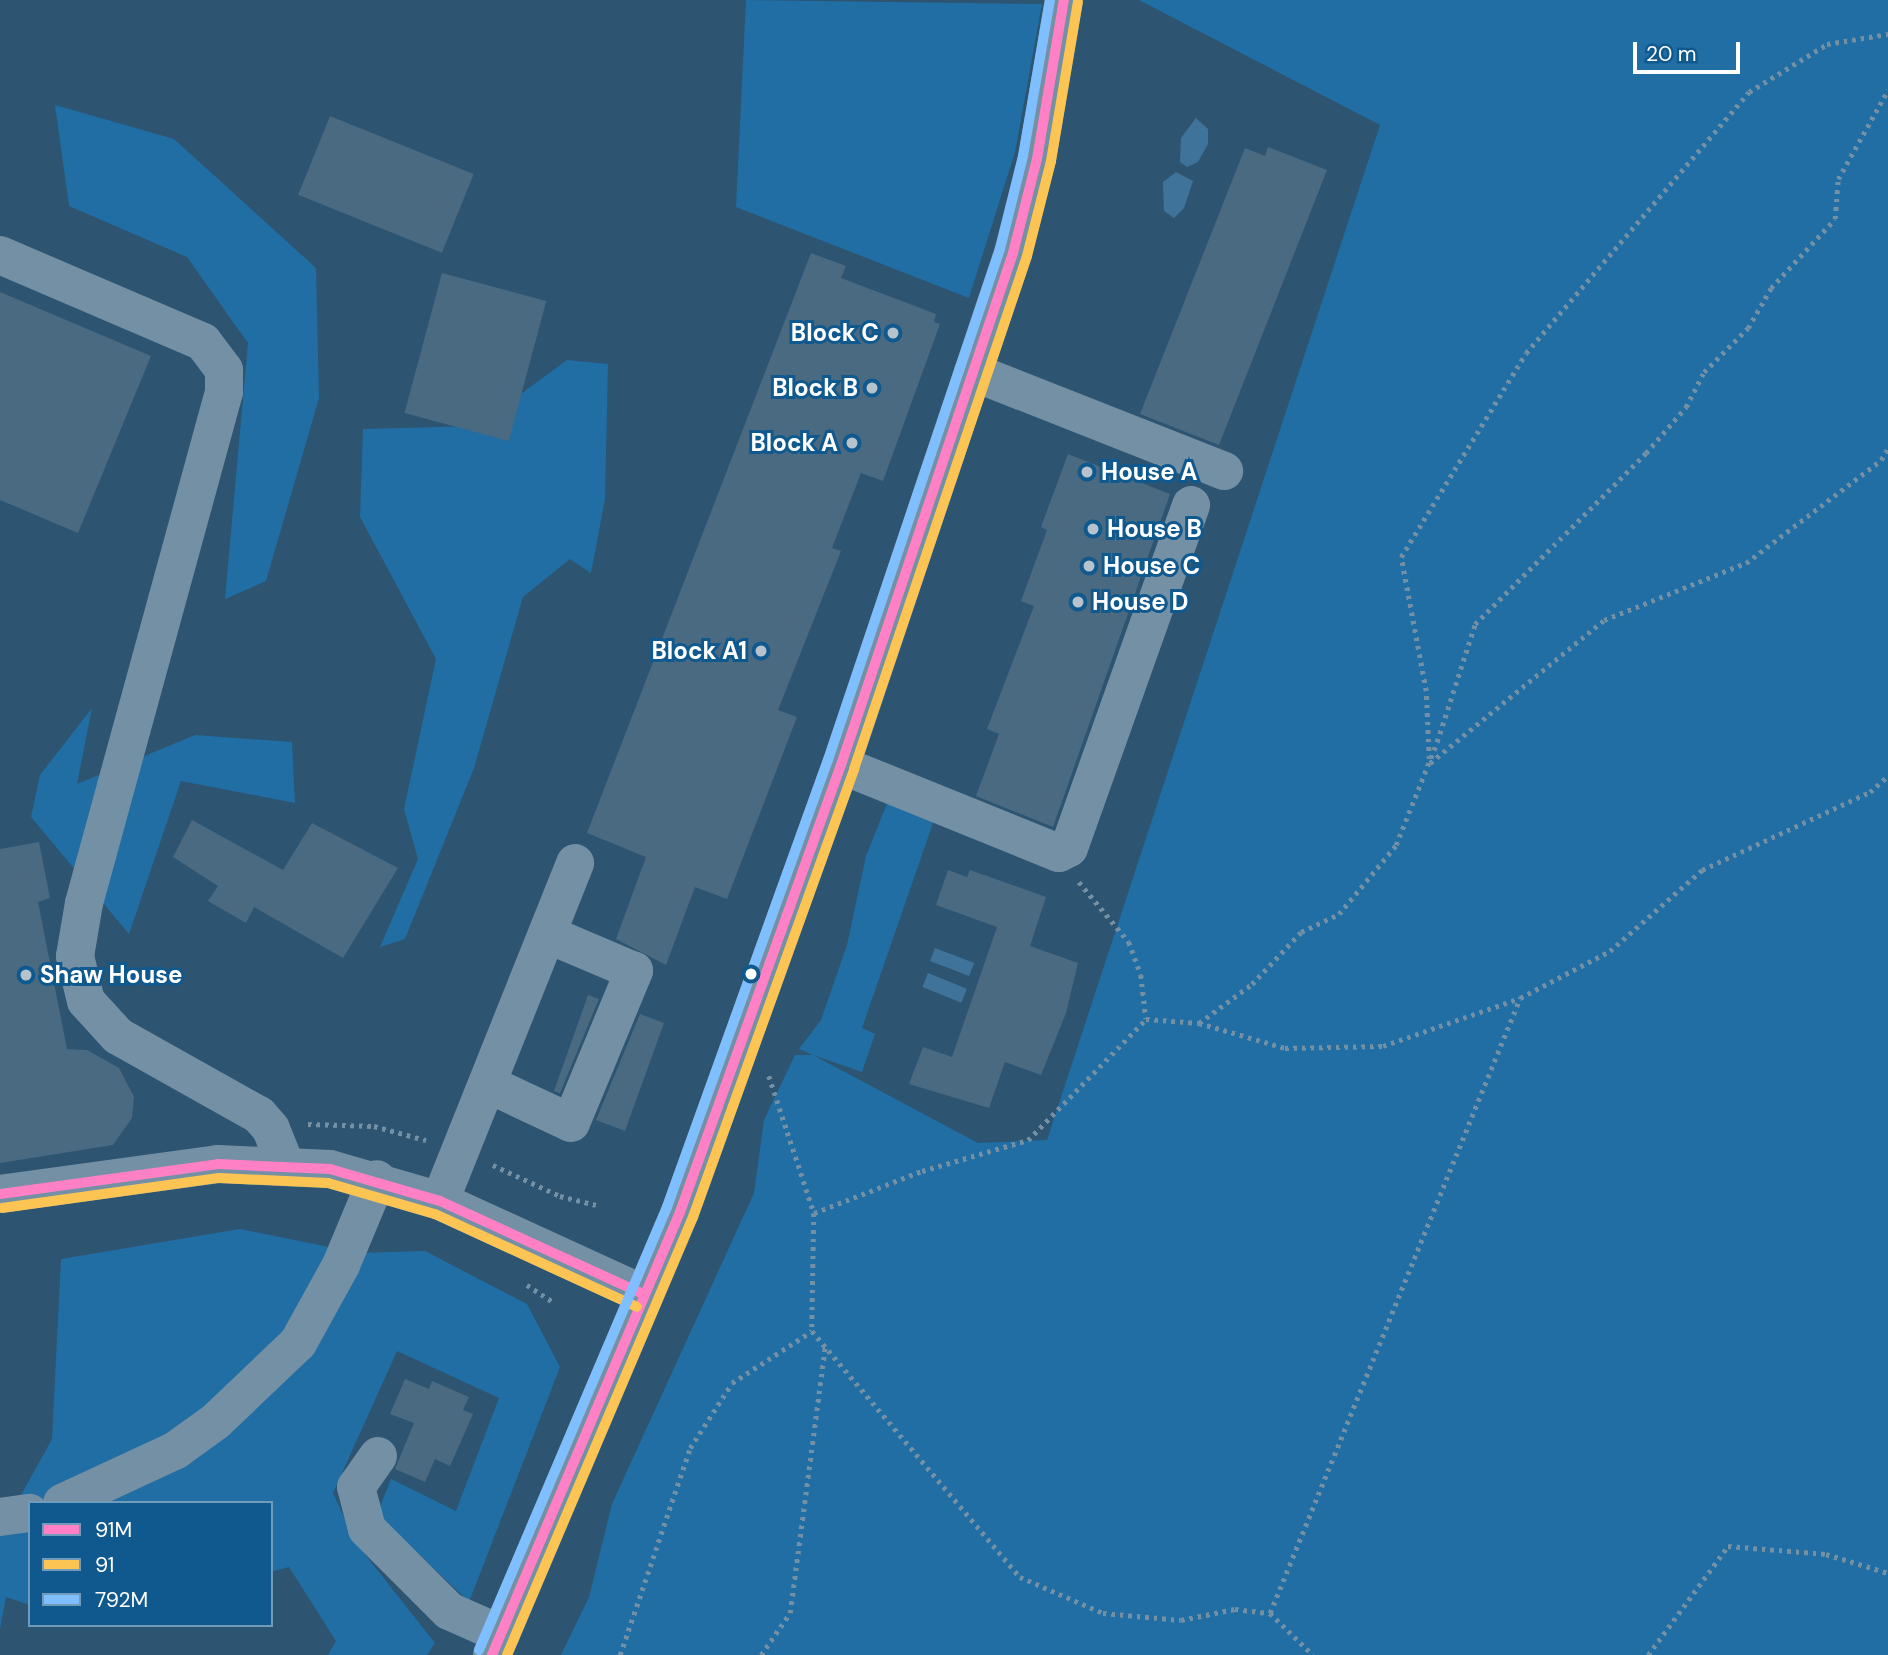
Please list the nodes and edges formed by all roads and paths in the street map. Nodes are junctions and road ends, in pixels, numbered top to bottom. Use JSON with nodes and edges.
{"nodes":[{"id":1,"x":1064,"y":0,"type":"edge"},
{"id":2,"x":1888,"y":34,"type":"edge"},
{"id":3,"x":1888,"y":90,"type":"edge"},
{"id":4,"x":0,"y":255,"type":"edge"},
{"id":5,"x":973,"y":372,"type":"junction"},
{"id":6,"x":1888,"y":448,"type":"edge"},
{"id":7,"x":1224,"y":471,"type":"dead end"},
{"id":8,"x":1191,"y":505,"type":"dead end"},
{"id":9,"x":1430,"y":763,"type":"junction"},
{"id":10,"x":841,"y":765,"type":"junction"},
{"id":11,"x":1888,"y":776,"type":"edge"},
{"id":12,"x":1059,"y":853,"type":"junction"},
{"id":13,"x":575,"y":863,"type":"dead end"},
{"id":14,"x":549,"y":934,"type":"junction"},
{"id":15,"x":1520,"y":998,"type":"junction"},
{"id":16,"x":1146,"y":1018,"type":"junction"},
{"id":17,"x":1199,"y":1023,"type":"junction"},
{"id":18,"x":769,"y":1075,"type":"dead end"},
{"id":19,"x":490,"y":1084,"type":"junction"},
{"id":20,"x":285,"y":1163,"type":"junction"},
{"id":21,"x":377,"y":1179,"type":"junction"},
{"id":22,"x":0,"y":1194,"type":"edge"},
{"id":23,"x":440,"y":1201,"type":"junction"},
{"id":24,"x":814,"y":1213,"type":"junction"},
{"id":25,"x":521,"y":1281,"type":"dead end"},
{"id":26,"x":643,"y":1294,"type":"junction"},
{"id":27,"x":552,"y":1302,"type":"dead end"},
{"id":28,"x":812,"y":1331,"type":"junction"},
{"id":29,"x":825,"y":1345,"type":"junction"},
{"id":30,"x":378,"y":1456,"type":"dead end"},
{"id":31,"x":66,"y":1501,"type":"edge"},
{"id":32,"x":28,"y":1513,"type":"edge"},
{"id":33,"x":0,"y":1517,"type":"edge"},
{"id":34,"x":1888,"y":1573,"type":"edge"},
{"id":35,"x":1270,"y":1613,"type":"junction"},
{"id":36,"x":497,"y":1644,"type":"edge"},
{"id":37,"x":620,"y":1655,"type":"edge"},
{"id":38,"x":761,"y":1655,"type":"edge"},
{"id":39,"x":1313,"y":1655,"type":"edge"},
{"id":40,"x":1648,"y":1655,"type":"edge"}],
"edges":[{"from":1,"to":5,"type":"main road"},
{"from":2,"to":9,"type":"path"},
{"from":3,"to":9,"type":"path"},
{"from":4,"to":20,"type":"street"},
{"from":5,"to":7,"type":"street"},
{"from":5,"to":10,"type":"main road"},
{"from":6,"to":9,"type":"path"},
{"from":8,"to":12,"type":"street"},
{"from":9,"to":17,"type":"path"},
{"from":10,"to":12,"type":"street"},
{"from":10,"to":26,"type":"main road"},
{"from":11,"to":15,"type":"path"},
{"from":12,"to":16,"type":"path"},
{"from":13,"to":14,"type":"street"},
{"from":14,"to":19,"type":"street"},
{"from":14,"to":19,"type":"street"},
{"from":15,"to":17,"type":"path"},
{"from":15,"to":35,"type":"path"},
{"from":16,"to":17,"type":"path"},
{"from":16,"to":24,"type":"path"},
{"from":18,"to":24,"type":"path"},
{"from":19,"to":23,"type":"street"},
{"from":20,"to":21,"type":"street"},
{"from":20,"to":22,"type":"street"},
{"from":21,"to":23,"type":"street"},
{"from":21,"to":31,"type":"street"},
{"from":23,"to":26,"type":"street"},
{"from":24,"to":28,"type":"path"},
{"from":25,"to":27,"type":"path"},
{"from":26,"to":36,"type":"main road"},
{"from":28,"to":29,"type":"path"},
{"from":28,"to":37,"type":"path"},
{"from":29,"to":35,"type":"path"},
{"from":29,"to":38,"type":"path"},
{"from":30,"to":36,"type":"street"},
{"from":32,"to":33,"type":"street"},
{"from":34,"to":40,"type":"path"},
{"from":35,"to":39,"type":"path"}]}
